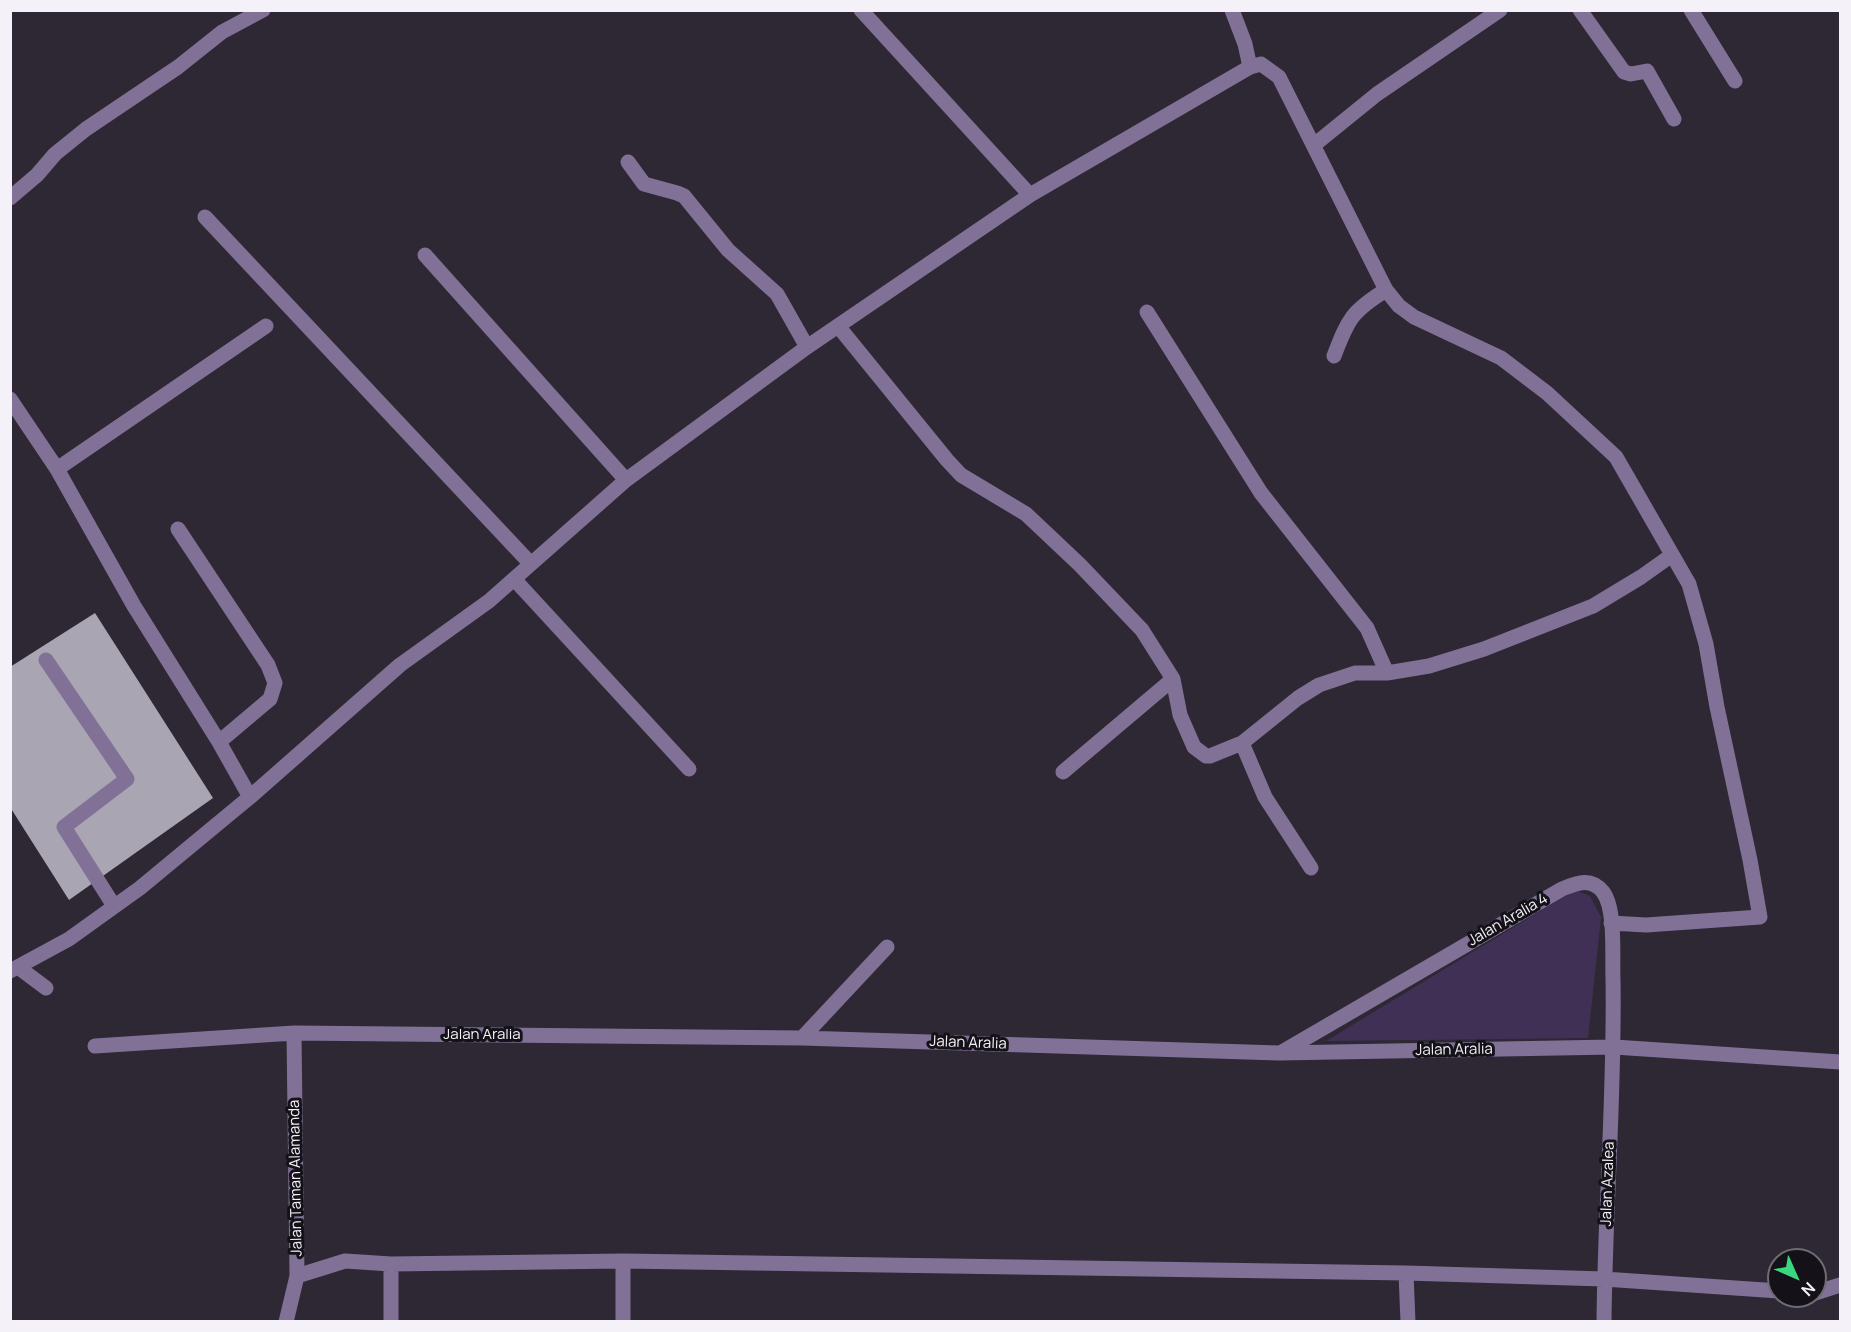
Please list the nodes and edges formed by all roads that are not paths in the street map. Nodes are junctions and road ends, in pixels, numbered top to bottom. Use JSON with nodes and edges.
{"nodes":[{"id":1,"x":263,"y":10,"type":"edge"},
{"id":2,"x":861,"y":10,"type":"edge"},
{"id":3,"x":1232,"y":10,"type":"edge"},
{"id":4,"x":1500,"y":10,"type":"edge"},
{"id":5,"x":1580,"y":10,"type":"edge"},
{"id":6,"x":1691,"y":10,"type":"edge"},
{"id":7,"x":1250,"y":67,"type":"junction"},
{"id":8,"x":1736,"y":81,"type":"dead end"},
{"id":9,"x":1674,"y":119,"type":"dead end"},
{"id":10,"x":1314,"y":145,"type":"junction"},
{"id":11,"x":628,"y":162,"type":"dead end"},
{"id":12,"x":1030,"y":195,"type":"junction"},
{"id":13,"x":10,"y":198,"type":"edge"},
{"id":14,"x":205,"y":217,"type":"dead end"},
{"id":15,"x":425,"y":255,"type":"dead end"},
{"id":16,"x":1386,"y":290,"type":"junction"},
{"id":17,"x":1147,"y":312,"type":"dead end"},
{"id":18,"x":266,"y":326,"type":"dead end"},
{"id":19,"x":838,"y":327,"type":"junction"},
{"id":20,"x":807,"y":347,"type":"junction"},
{"id":21,"x":1334,"y":356,"type":"dead end"},
{"id":22,"x":10,"y":399,"type":"edge"},
{"id":23,"x":57,"y":469,"type":"junction"},
{"id":24,"x":626,"y":480,"type":"junction"},
{"id":25,"x":178,"y":529,"type":"dead end"},
{"id":26,"x":1672,"y":555,"type":"junction"},
{"id":27,"x":530,"y":563,"type":"junction"},
{"id":28,"x":514,"y":579,"type":"junction"},
{"id":29,"x":46,"y":660,"type":"dead end"},
{"id":30,"x":1387,"y":673,"type":"junction"},
{"id":31,"x":1173,"y":679,"type":"junction"},
{"id":32,"x":219,"y":742,"type":"junction"},
{"id":33,"x":1242,"y":743,"type":"junction"},
{"id":34,"x":689,"y":769,"type":"dead end"},
{"id":35,"x":1063,"y":772,"type":"dead end"},
{"id":36,"x":250,"y":797,"type":"junction"},
{"id":37,"x":1311,"y":868,"type":"dead end"},
{"id":38,"x":114,"y":906,"type":"junction"},
{"id":39,"x":1611,"y":923,"type":"junction"},
{"id":40,"x":887,"y":947,"type":"dead end"},
{"id":41,"x":14,"y":969,"type":"edge"},
{"id":42,"x":46,"y":988,"type":"dead end"},
{"id":43,"x":294,"y":1034,"type":"junction"},
{"id":44,"x":802,"y":1038,"type":"junction"},
{"id":45,"x":95,"y":1046,"type":"dead end"},
{"id":46,"x":1614,"y":1047,"type":"junction"},
{"id":47,"x":1280,"y":1053,"type":"junction"},
{"id":48,"x":1840,"y":1062,"type":"edge"},
{"id":49,"x":623,"y":1261,"type":"junction"},
{"id":50,"x":391,"y":1264,"type":"junction"},
{"id":51,"x":1406,"y":1273,"type":"junction"},
{"id":52,"x":297,"y":1276,"type":"junction"},
{"id":53,"x":1604,"y":1279,"type":"junction"},
{"id":54,"x":1767,"y":1290,"type":"edge"},
{"id":55,"x":286,"y":1322,"type":"edge"},
{"id":56,"x":391,"y":1322,"type":"edge"},
{"id":57,"x":623,"y":1322,"type":"edge"},
{"id":58,"x":1408,"y":1322,"type":"edge"},
{"id":59,"x":1604,"y":1322,"type":"edge"}],
"edges":[{"from":1,"to":13,"type":"street"},
{"from":2,"to":12,"type":"street"},
{"from":3,"to":7,"type":"street"},
{"from":4,"to":10,"type":"street"},
{"from":5,"to":9,"type":"street"},
{"from":6,"to":8,"type":"street"},
{"from":7,"to":10,"type":"street"},
{"from":7,"to":12,"type":"street"},
{"from":10,"to":16,"type":"street"},
{"from":11,"to":20,"type":"street"},
{"from":12,"to":19,"type":"street"},
{"from":14,"to":27,"type":"street"},
{"from":15,"to":24,"type":"street"},
{"from":16,"to":21,"type":"street"},
{"from":16,"to":26,"type":"street"},
{"from":17,"to":30,"type":"street"},
{"from":18,"to":23,"type":"street"},
{"from":19,"to":20,"type":"street"},
{"from":19,"to":31,"type":"street"},
{"from":20,"to":24,"type":"street"},
{"from":22,"to":23,"type":"street"},
{"from":23,"to":32,"type":"street"},
{"from":24,"to":27,"type":"street"},
{"from":25,"to":32,"type":"street"},
{"from":26,"to":30,"type":"street"},
{"from":26,"to":39,"type":"street"},
{"from":27,"to":28,"type":"street"},
{"from":28,"to":34,"type":"street"},
{"from":28,"to":36,"type":"street"},
{"from":29,"to":38,"type":"street"},
{"from":30,"to":33,"type":"street"},
{"from":31,"to":33,"type":"street"},
{"from":31,"to":35,"type":"street"},
{"from":32,"to":36,"type":"street"},
{"from":33,"to":37,"type":"street"},
{"from":36,"to":38,"type":"street"},
{"from":38,"to":41,"type":"street"},
{"from":39,"to":46,"type":"street","name":"Jalan Aralia 4"},
{"from":39,"to":47,"type":"street","name":"Jalan Aralia 4"},
{"from":40,"to":44,"type":"street"},
{"from":41,"to":42,"type":"street"},
{"from":43,"to":44,"type":"street","name":"Jalan Aralia"},
{"from":43,"to":45,"type":"street","name":"Jalan Aralia"},
{"from":43,"to":52,"type":"street","name":"Jalan Taman Alamanda"},
{"from":44,"to":47,"type":"street","name":"Jalan Aralia"},
{"from":46,"to":47,"type":"street","name":"Jalan Aralia"},
{"from":46,"to":48,"type":"street","name":"Jalan Aralia"},
{"from":46,"to":53,"type":"street","name":"Jalan Azalea"},
{"from":49,"to":50,"type":"street"},
{"from":49,"to":51,"type":"street"},
{"from":49,"to":57,"type":"street"},
{"from":50,"to":52,"type":"street"},
{"from":50,"to":56,"type":"street"},
{"from":51,"to":53,"type":"street"},
{"from":51,"to":58,"type":"street"},
{"from":52,"to":55,"type":"street","name":"Jalan Taman Alamanda"},
{"from":53,"to":54,"type":"street"},
{"from":53,"to":59,"type":"street","name":"Jalan Azalea"}]}
